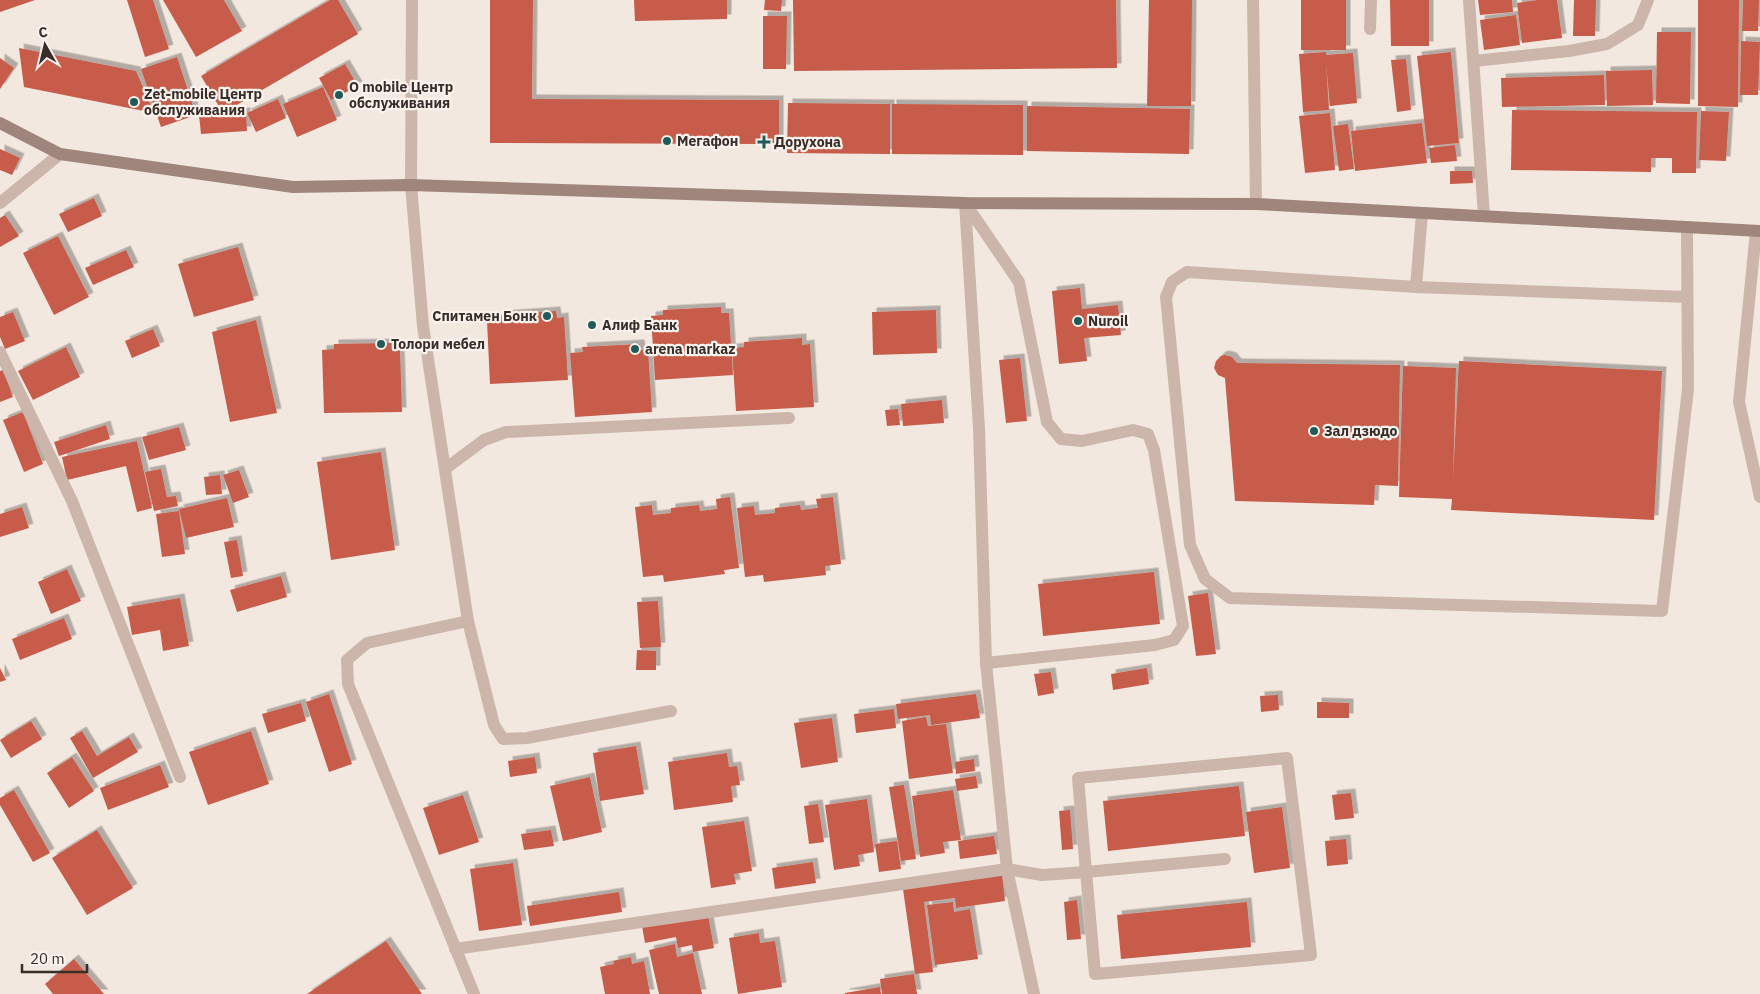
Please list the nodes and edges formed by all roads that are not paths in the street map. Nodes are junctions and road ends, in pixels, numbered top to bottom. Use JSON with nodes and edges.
{"nodes":[{"id":1,"x":412,"y":0,"type":"edge"},
{"id":2,"x":1253,"y":0,"type":"edge"},
{"id":3,"x":1371,"y":0,"type":"edge"},
{"id":4,"x":1470,"y":0,"type":"edge"},
{"id":5,"x":1648,"y":0,"type":"edge"},
{"id":6,"x":1370,"y":29,"type":"dead end"},
{"id":7,"x":1474,"y":61,"type":"junction"},
{"id":8,"x":0,"y":123,"type":"edge"},
{"id":9,"x":60,"y":154,"type":"junction"},
{"id":10,"x":411,"y":185,"type":"junction"},
{"id":11,"x":0,"y":203,"type":"edge"},
{"id":12,"x":965,"y":203,"type":"junction"},
{"id":13,"x":1256,"y":204,"type":"junction"},
{"id":14,"x":1422,"y":213,"type":"junction"},
{"id":15,"x":1484,"y":216,"type":"junction"},
{"id":16,"x":1687,"y":227,"type":"junction"},
{"id":17,"x":1758,"y":231,"type":"edge"},
{"id":18,"x":1416,"y":287,"type":"junction"},
{"id":19,"x":1687,"y":298,"type":"junction"},
{"id":20,"x":0,"y":352,"type":"edge"},
{"id":21,"x":789,"y":418,"type":"dead end"},
{"id":22,"x":445,"y":469,"type":"junction"},
{"id":23,"x":1760,"y":497,"type":"edge"},
{"id":24,"x":468,"y":621,"type":"junction"},
{"id":25,"x":986,"y":663,"type":"junction"},
{"id":26,"x":670,"y":711,"type":"dead end"},
{"id":27,"x":180,"y":777,"type":"dead end"},
{"id":28,"x":1225,"y":859,"type":"dead end"},
{"id":29,"x":1007,"y":869,"type":"junction"},
{"id":30,"x":1086,"y":872,"type":"junction"},
{"id":31,"x":455,"y":949,"type":"junction"},
{"id":32,"x":474,"y":994,"type":"edge"},
{"id":33,"x":1034,"y":994,"type":"edge"}],
"edges":[{"from":1,"to":10,"type":"street"},
{"from":2,"to":13,"type":"street"},
{"from":3,"to":6,"type":"street"},
{"from":4,"to":7,"type":"street"},
{"from":5,"to":7,"type":"street"},
{"from":7,"to":15,"type":"street"},
{"from":8,"to":9,"type":"main road"},
{"from":9,"to":10,"type":"main road"},
{"from":9,"to":11,"type":"street"},
{"from":10,"to":12,"type":"main road"},
{"from":10,"to":22,"type":"street"},
{"from":12,"to":13,"type":"main road"},
{"from":12,"to":25,"type":"street"},
{"from":12,"to":25,"type":"street"},
{"from":13,"to":14,"type":"main road"},
{"from":14,"to":15,"type":"main road"},
{"from":14,"to":18,"type":"street"},
{"from":15,"to":16,"type":"main road"},
{"from":16,"to":17,"type":"main road"},
{"from":16,"to":19,"type":"street"},
{"from":17,"to":23,"type":"street"},
{"from":18,"to":19,"type":"street"},
{"from":18,"to":19,"type":"street"},
{"from":20,"to":27,"type":"street"},
{"from":21,"to":22,"type":"street"},
{"from":22,"to":24,"type":"street"},
{"from":24,"to":26,"type":"street"},
{"from":24,"to":31,"type":"street"},
{"from":25,"to":29,"type":"street"},
{"from":28,"to":30,"type":"street"},
{"from":29,"to":30,"type":"street"},
{"from":29,"to":31,"type":"street"},
{"from":29,"to":33,"type":"street"},
{"from":30,"to":30,"type":"street"},
{"from":31,"to":32,"type":"street"}]}
